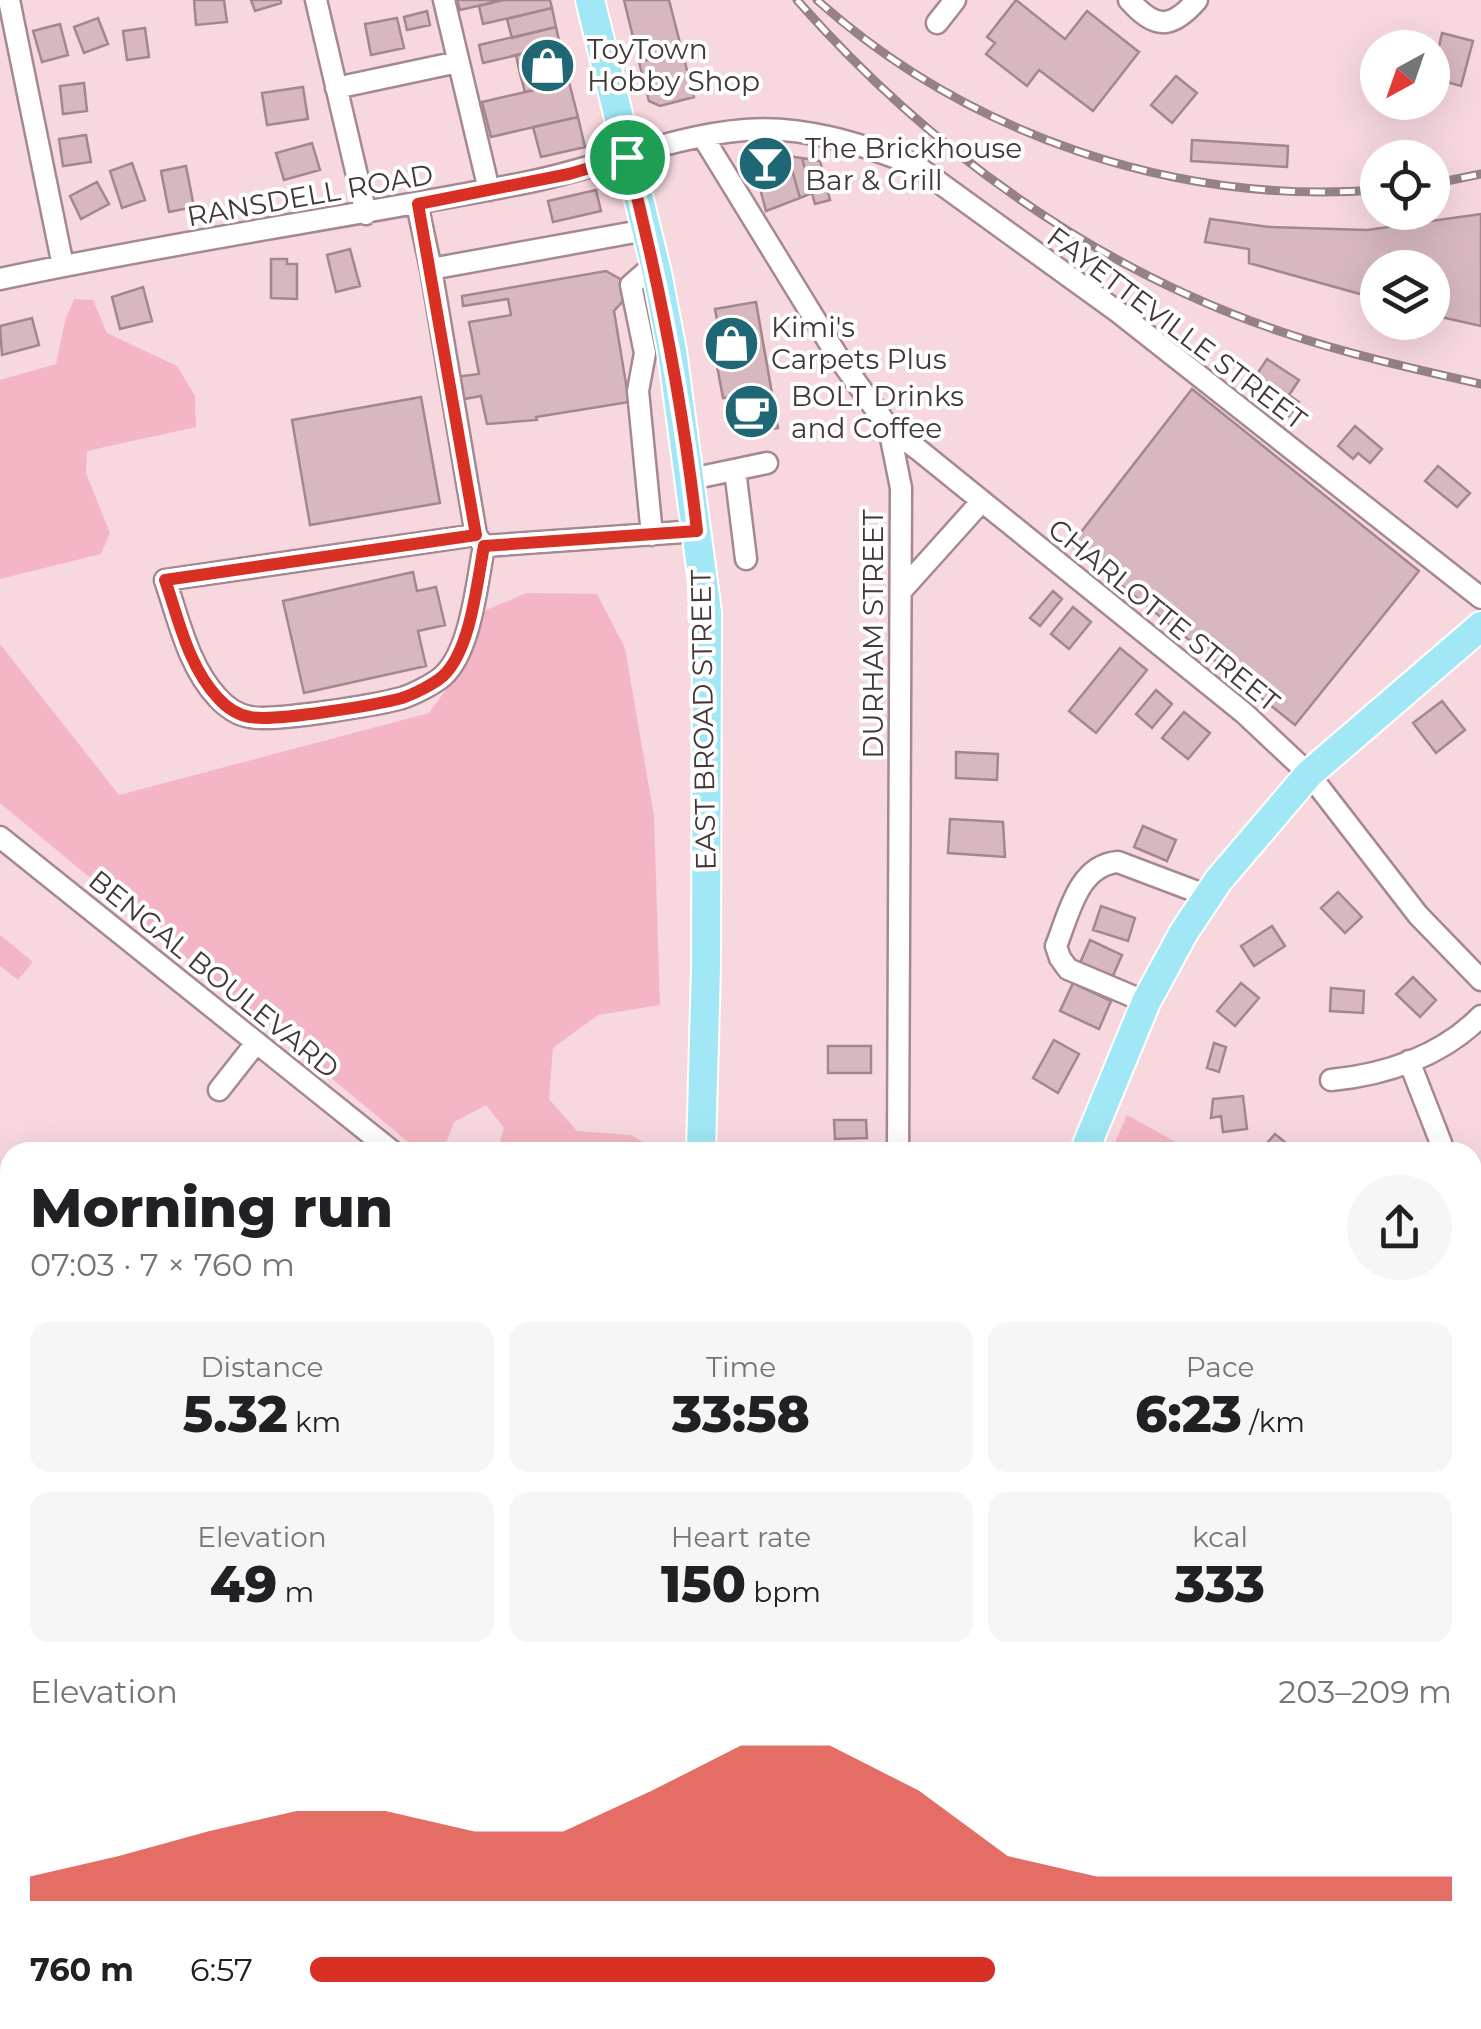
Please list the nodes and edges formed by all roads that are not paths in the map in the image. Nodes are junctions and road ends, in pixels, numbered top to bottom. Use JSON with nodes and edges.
{"nodes":[{"id":1,"x":9,"y":0,"type":"edge"},
{"id":2,"x":316,"y":0,"type":"edge"},
{"id":3,"x":444,"y":0,"type":"edge"},
{"id":4,"x":590,"y":0,"type":"edge"},
{"id":5,"x":956,"y":0,"type":"edge"},
{"id":6,"x":1129,"y":0,"type":"edge"},
{"id":7,"x":1197,"y":0,"type":"edge"},
{"id":8,"x":936,"y":23,"type":"dead end"},
{"id":9,"x":458,"y":62,"type":"junction"},
{"id":10,"x":336,"y":88,"type":"junction"},
{"id":11,"x":703,"y":136,"type":"junction"},
{"id":12,"x":627,"y":157,"type":"junction"},
{"id":13,"x":488,"y":190,"type":"junction"},
{"id":14,"x":418,"y":204,"type":"junction"},
{"id":15,"x":366,"y":214,"type":"junction"},
{"id":16,"x":646,"y":230,"type":"junction"},
{"id":17,"x":63,"y":266,"type":"junction"},
{"id":18,"x":431,"y":269,"type":"junction"},
{"id":19,"x":0,"y":279,"type":"edge"},
{"id":20,"x":659,"y":352,"type":"junction"},
{"id":21,"x":888,"y":428,"type":"junction"},
{"id":22,"x":767,"y":463,"type":"dead end"},
{"id":23,"x":735,"y":470,"type":"junction"},
{"id":24,"x":691,"y":478,"type":"junction"},
{"id":25,"x":981,"y":502,"type":"junction"},
{"id":26,"x":697,"y":531,"type":"junction"},
{"id":27,"x":652,"y":534,"type":"junction"},
{"id":28,"x":480,"y":540,"type":"junction"},
{"id":29,"x":746,"y":560,"type":"dead end"},
{"id":30,"x":902,"y":590,"type":"junction"},
{"id":31,"x":1481,"y":598,"type":"edge"},
{"id":32,"x":1481,"y":626,"type":"edge"},
{"id":33,"x":1309,"y":774,"type":"junction"},
{"id":34,"x":0,"y":837,"type":"edge"},
{"id":35,"x":1208,"y":896,"type":"junction"},
{"id":36,"x":1481,"y":980,"type":"edge"},
{"id":37,"x":1146,"y":1002,"type":"junction"},
{"id":38,"x":1481,"y":1016,"type":"edge"},
{"id":39,"x":256,"y":1043,"type":"junction"},
{"id":40,"x":1409,"y":1061,"type":"junction"},
{"id":41,"x":1331,"y":1080,"type":"dead end"},
{"id":42,"x":218,"y":1090,"type":"dead end"},
{"id":43,"x":381,"y":1142,"type":"edge"},
{"id":44,"x":702,"y":1142,"type":"edge"},
{"id":45,"x":898,"y":1142,"type":"edge"},
{"id":46,"x":1088,"y":1142,"type":"edge"},
{"id":47,"x":1441,"y":1142,"type":"edge"}],
"edges":[{"from":1,"to":17,"type":"street"},
{"from":2,"to":10,"type":"street"},
{"from":3,"to":9,"type":"street"},
{"from":4,"to":12,"type":"main road","name":"EAST BROAD STREET"},
{"from":5,"to":8,"type":"street"},
{"from":6,"to":7,"type":"street"},
{"from":9,"to":10,"type":"street"},
{"from":9,"to":13,"type":"street"},
{"from":10,"to":15,"type":"street"},
{"from":11,"to":12,"type":"street","name":"FAYETTEVILLE STREET"},
{"from":11,"to":21,"type":"street","name":"DURHAM STREET"},
{"from":11,"to":31,"type":"street","name":"FAYETTEVILLE STREET"},
{"from":12,"to":13,"type":"street","name":"RANSDELL ROAD"},
{"from":12,"to":16,"type":"main road","name":"EAST BROAD STREET"},
{"from":13,"to":14,"type":"street","name":"RANSDELL ROAD"},
{"from":14,"to":15,"type":"street","name":"RANSDELL ROAD"},
{"from":14,"to":18,"type":"street"},
{"from":15,"to":17,"type":"street","name":"RANSDELL ROAD"},
{"from":16,"to":18,"type":"street"},
{"from":16,"to":20,"type":"main road","name":"EAST BROAD STREET"},
{"from":17,"to":19,"type":"street","name":"RANSDELL ROAD"},
{"from":18,"to":28,"type":"street"},
{"from":20,"to":24,"type":"main road","name":"EAST BROAD STREET"},
{"from":20,"to":27,"type":"street"},
{"from":21,"to":25,"type":"street","name":"CHARLOTTE STREET"},
{"from":21,"to":30,"type":"street","name":"DURHAM STREET"},
{"from":22,"to":23,"type":"street"},
{"from":23,"to":24,"type":"street"},
{"from":23,"to":29,"type":"street"},
{"from":24,"to":26,"type":"main road","name":"EAST BROAD STREET"},
{"from":25,"to":30,"type":"street"},
{"from":25,"to":33,"type":"street","name":"CHARLOTTE STREET"},
{"from":26,"to":27,"type":"street"},
{"from":26,"to":44,"type":"main road","name":"EAST BROAD STREET"},
{"from":27,"to":28,"type":"street"},
{"from":28,"to":28,"type":"street"},
{"from":30,"to":45,"type":"street","name":"DURHAM STREET"},
{"from":32,"to":33,"type":"main road"},
{"from":33,"to":35,"type":"main road"},
{"from":33,"to":36,"type":"street","name":"CHARLOTTE STREET"},
{"from":34,"to":39,"type":"street","name":"BENGAL BOULEVARD"},
{"from":35,"to":37,"type":"main road"},
{"from":35,"to":37,"type":"street"},
{"from":37,"to":46,"type":"main road"},
{"from":38,"to":40,"type":"street"},
{"from":39,"to":42,"type":"street"},
{"from":39,"to":43,"type":"street","name":"BENGAL BOULEVARD"},
{"from":40,"to":41,"type":"street"},
{"from":40,"to":47,"type":"street"}]}
